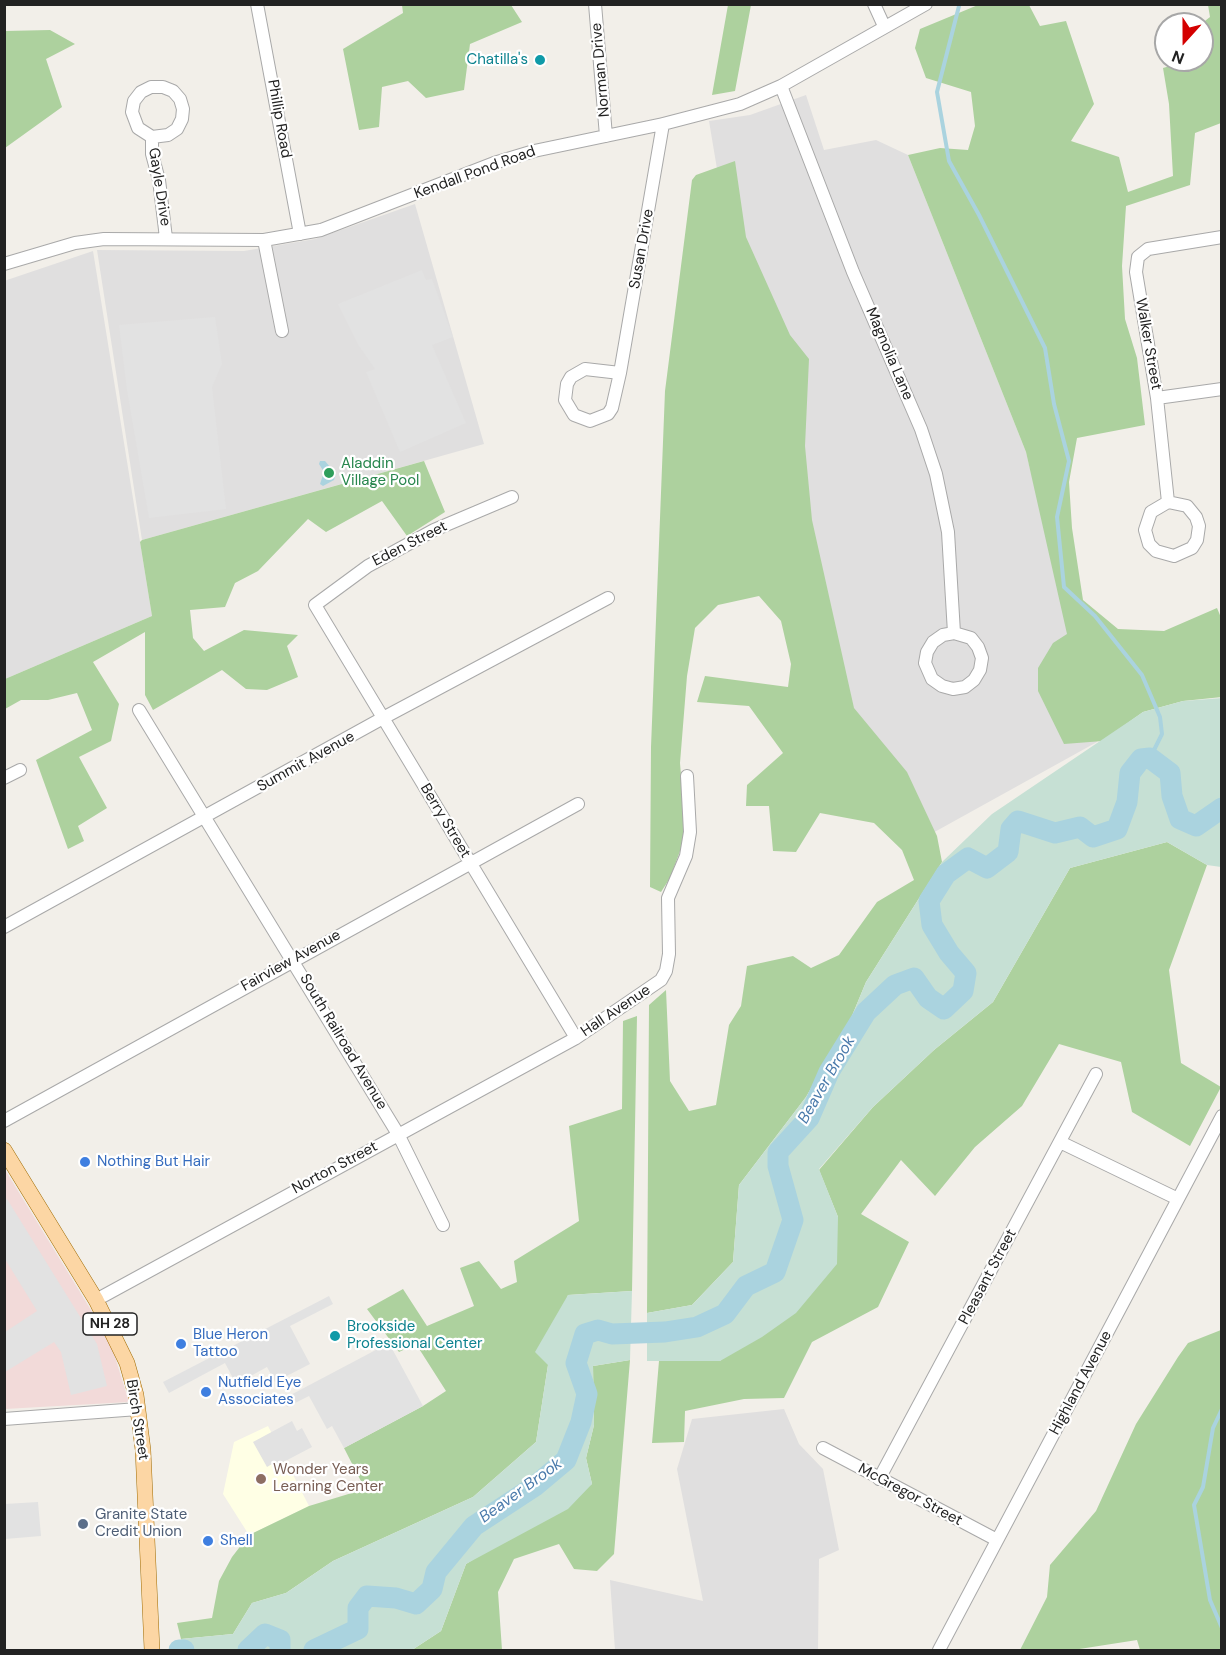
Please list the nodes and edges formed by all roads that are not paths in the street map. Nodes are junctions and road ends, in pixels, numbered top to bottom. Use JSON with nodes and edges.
{"nodes":[{"id":1,"x":257,"y":4,"type":"edge"},
{"id":2,"x":595,"y":4,"type":"edge"},
{"id":3,"x":874,"y":4,"type":"edge"},
{"id":4,"x":926,"y":4,"type":"edge"},
{"id":5,"x":884,"y":26,"type":"junction"},
{"id":6,"x":781,"y":86,"type":"junction"},
{"id":7,"x":663,"y":124,"type":"junction"},
{"id":8,"x":606,"y":136,"type":"junction"},
{"id":9,"x":152,"y":137,"type":"junction"},
{"id":10,"x":300,"y":234,"type":"junction"},
{"id":11,"x":1221,"y":237,"type":"edge"},
{"id":12,"x":166,"y":238,"type":"junction"},
{"id":13,"x":264,"y":240,"type":"junction"},
{"id":14,"x":4,"y":264,"type":"edge"},
{"id":15,"x":282,"y":331,"type":"dead end"},
{"id":16,"x":620,"y":372,"type":"junction"},
{"id":17,"x":1221,"y":389,"type":"edge"},
{"id":18,"x":1157,"y":398,"type":"junction"},
{"id":19,"x":512,"y":497,"type":"dead end"},
{"id":20,"x":1168,"y":502,"type":"junction"},
{"id":21,"x":608,"y":598,"type":"dead end"},
{"id":22,"x":315,"y":605,"type":"joint"},
{"id":23,"x":954,"y":633,"type":"junction"},
{"id":24,"x":140,"y":710,"type":"dead end"},
{"id":25,"x":383,"y":718,"type":"junction"},
{"id":26,"x":20,"y":770,"type":"dead end"},
{"id":27,"x":687,"y":776,"type":"dead end"},
{"id":28,"x":4,"y":777,"type":"edge"},
{"id":29,"x":578,"y":804,"type":"dead end"},
{"id":30,"x":206,"y":818,"type":"junction"},
{"id":31,"x":472,"y":865,"type":"junction"},
{"id":32,"x":4,"y":927,"type":"edge"},
{"id":33,"x":293,"y":959,"type":"junction"},
{"id":34,"x":576,"y":1038,"type":"junction"},
{"id":35,"x":1096,"y":1074,"type":"dead end"},
{"id":36,"x":1221,"y":1116,"type":"edge"},
{"id":37,"x":4,"y":1121,"type":"edge"},
{"id":38,"x":398,"y":1134,"type":"junction"},
{"id":39,"x":1060,"y":1142,"type":"junction"},
{"id":40,"x":4,"y":1150,"type":"edge"},
{"id":41,"x":1178,"y":1199,"type":"junction"},
{"id":42,"x":443,"y":1225,"type":"dead end"},
{"id":43,"x":96,"y":1300,"type":"junction"},
{"id":44,"x":138,"y":1409,"type":"junction"},
{"id":45,"x":4,"y":1419,"type":"edge"},
{"id":46,"x":823,"y":1448,"type":"dead end"},
{"id":47,"x":879,"y":1479,"type":"junction"},
{"id":48,"x":998,"y":1540,"type":"junction"},
{"id":49,"x":152,"y":1650,"type":"edge"},
{"id":50,"x":939,"y":1650,"type":"edge"}],
"edges":[{"from":1,"to":10,"type":"street","name":"Phillip Road"},
{"from":2,"to":8,"type":"street","name":"Norman Drive"},
{"from":3,"to":5,"type":"street"},
{"from":4,"to":5,"type":"street","name":"Kendall Pond Road"},
{"from":5,"to":6,"type":"street","name":"Kendall Pond Road"},
{"from":6,"to":7,"type":"street","name":"Kendall Pond Road"},
{"from":6,"to":23,"type":"street","name":"Magnolia Lane"},
{"from":7,"to":8,"type":"street","name":"Kendall Pond Road"},
{"from":7,"to":16,"type":"street","name":"Susan Drive"},
{"from":8,"to":10,"type":"street","name":"Kendall Pond Road"},
{"from":9,"to":9,"type":"street","name":"Gayle Drive"},
{"from":9,"to":12,"type":"street","name":"Gayle Drive"},
{"from":10,"to":13,"type":"street","name":"Kendall Pond Road"},
{"from":11,"to":18,"type":"street","name":"Walker Street"},
{"from":12,"to":13,"type":"street","name":"Kendall Pond Road"},
{"from":12,"to":14,"type":"street","name":"Kendall Pond Road"},
{"from":13,"to":15,"type":"street"},
{"from":16,"to":16,"type":"street","name":"Susan Drive"},
{"from":17,"to":18,"type":"street","name":"Walker Street"},
{"from":18,"to":20,"type":"street"},
{"from":19,"to":22,"type":"street","name":"Eden Street"},
{"from":20,"to":20,"type":"street"},
{"from":21,"to":25,"type":"street","name":"Summit Avenue"},
{"from":22,"to":25,"type":"street","name":"Berry Street"},
{"from":23,"to":23,"type":"street"},
{"from":24,"to":30,"type":"street","name":"South Railroad Avenue"},
{"from":25,"to":30,"type":"street","name":"Summit Avenue"},
{"from":25,"to":31,"type":"street","name":"Berry Street"},
{"from":26,"to":28,"type":"street"},
{"from":27,"to":34,"type":"street","name":"Hall Avenue"},
{"from":29,"to":31,"type":"street","name":"Fairview Avenue"},
{"from":30,"to":32,"type":"street","name":"Summit Avenue"},
{"from":30,"to":33,"type":"street","name":"South Railroad Avenue"},
{"from":31,"to":33,"type":"street","name":"Fairview Avenue"},
{"from":31,"to":34,"type":"street","name":"Berry Street"},
{"from":33,"to":37,"type":"street","name":"Fairview Avenue"},
{"from":33,"to":38,"type":"street","name":"South Railroad Avenue"},
{"from":34,"to":38,"type":"street","name":"Norton Street"},
{"from":35,"to":39,"type":"street","name":"Pleasant Street"},
{"from":36,"to":41,"type":"street","name":"Highland Avenue"},
{"from":38,"to":42,"type":"street","name":"South Railroad Avenue"},
{"from":38,"to":43,"type":"street","name":"Norton Street"},
{"from":39,"to":41,"type":"street"},
{"from":39,"to":47,"type":"street","name":"Pleasant Street"},
{"from":40,"to":43,"type":"main road","name":"Birch Street","number":"NH 28"},
{"from":41,"to":48,"type":"street","name":"Highland Avenue"},
{"from":43,"to":44,"type":"main road","name":"Birch Street","number":"NH 28"},
{"from":44,"to":45,"type":"street"},
{"from":44,"to":49,"type":"main road","name":"Birch Street","number":"NH 28"},
{"from":46,"to":47,"type":"street","name":"McGregor Street"},
{"from":47,"to":48,"type":"street","name":"McGregor Street"},
{"from":48,"to":50,"type":"street","name":"Highland Avenue"}]}
